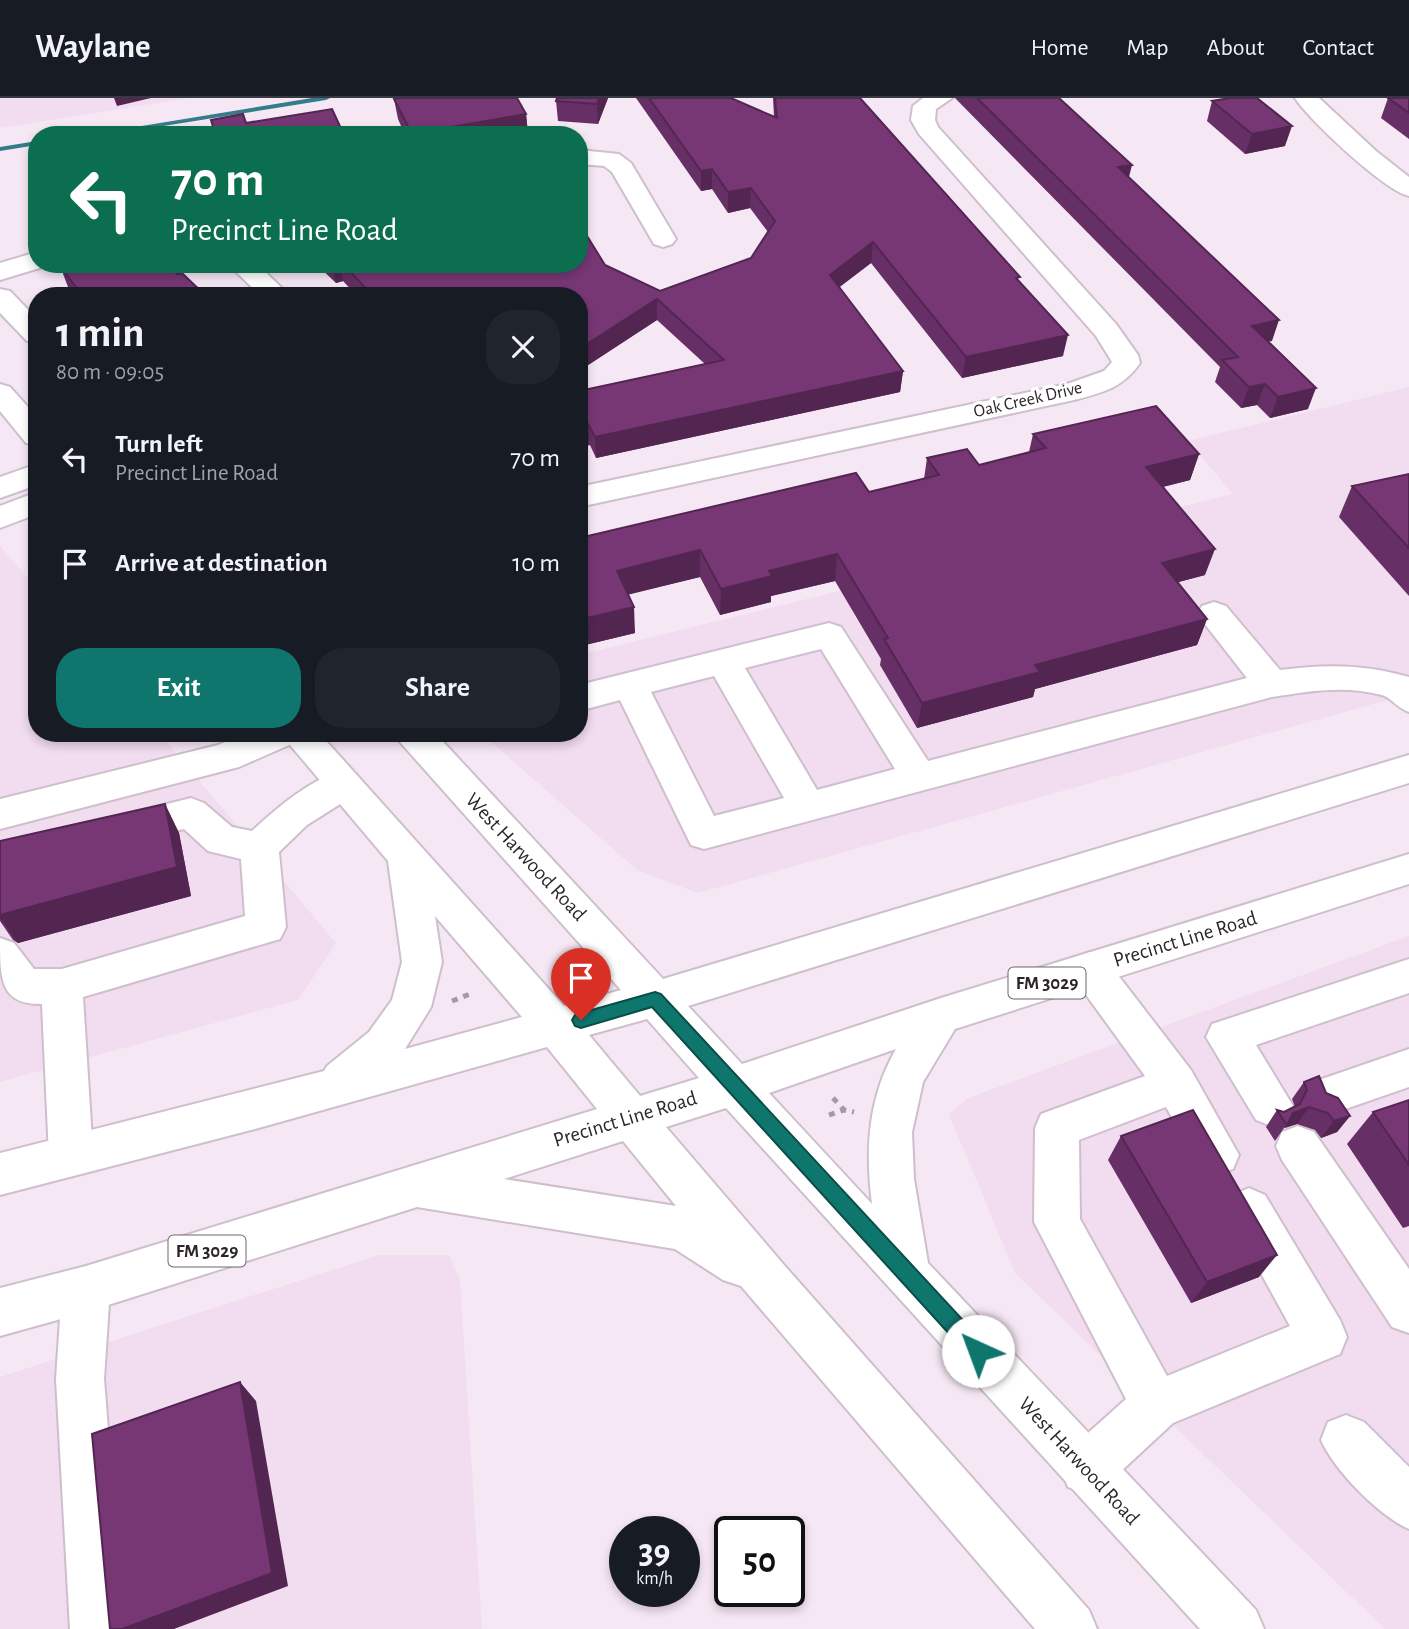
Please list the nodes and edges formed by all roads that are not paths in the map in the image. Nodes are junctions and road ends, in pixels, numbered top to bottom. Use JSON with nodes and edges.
{"nodes":[{"id":1,"x":941,"y":98,"type":"edge"},
{"id":2,"x":1306,"y":98,"type":"edge"},
{"id":3,"x":588,"y":158,"type":"edge"},
{"id":4,"x":1409,"y":190,"type":"edge"},
{"id":5,"x":663,"y":239,"type":"dead end"},
{"id":6,"x":28,"y":263,"type":"edge"},
{"id":7,"x":0,"y":272,"type":"edge"},
{"id":8,"x":251,"y":273,"type":"edge"},
{"id":9,"x":267,"y":287,"type":"edge"},
{"id":10,"x":0,"y":297,"type":"edge"},
{"id":11,"x":28,"y":326,"type":"edge"},
{"id":12,"x":0,"y":393,"type":"edge"},
{"id":13,"x":28,"y":426,"type":"edge"},
{"id":14,"x":28,"y":477,"type":"edge"},
{"id":15,"x":0,"y":488,"type":"edge"},
{"id":16,"x":588,"y":495,"type":"edge"},
{"id":17,"x":28,"y":506,"type":"edge"},
{"id":18,"x":0,"y":518,"type":"edge"},
{"id":19,"x":1214,"y":614,"type":"dead end"},
{"id":20,"x":723,"y":661,"type":"junction"},
{"id":21,"x":1272,"y":684,"type":"junction"},
{"id":22,"x":630,"y":685,"type":"junction"},
{"id":23,"x":1405,"y":686,"type":"edge"},
{"id":24,"x":588,"y":696,"type":"edge"},
{"id":25,"x":261,"y":742,"type":"edge"},
{"id":26,"x":307,"y":742,"type":"edge"},
{"id":27,"x":429,"y":742,"type":"edge"},
{"id":28,"x":1409,"y":769,"type":"edge"},
{"id":29,"x":919,"y":777,"type":"junction"},
{"id":30,"x":343,"y":784,"type":"junction"},
{"id":31,"x":807,"y":806,"type":"junction"},
{"id":32,"x":0,"y":814,"type":"edge"},
{"id":33,"x":82,"y":837,"type":"edge"},
{"id":34,"x":259,"y":846,"type":"junction"},
{"id":35,"x":406,"y":856,"type":"junction"},
{"id":36,"x":1409,"y":869,"type":"edge"},
{"id":37,"x":0,"y":954,"type":"edge"},
{"id":38,"x":1090,"y":970,"type":"junction"},
{"id":39,"x":1409,"y":976,"type":"edge"},
{"id":40,"x":62,"y":986,"type":"junction"},
{"id":41,"x":655,"y":999,"type":"junction"},
{"id":42,"x":941,"y":1016,"type":"junction"},
{"id":43,"x":556,"y":1027,"type":"junction"},
{"id":44,"x":1409,"y":1068,"type":"edge"},
{"id":45,"x":1175,"y":1084,"type":"junction"},
{"id":46,"x":734,"y":1086,"type":"junction"},
{"id":47,"x":331,"y":1088,"type":"junction"},
{"id":48,"x":1332,"y":1095,"type":"edge"},
{"id":49,"x":1271,"y":1106,"type":"dead end"},
{"id":50,"x":631,"y":1117,"type":"junction"},
{"id":51,"x":1298,"y":1146,"type":"dead end"},
{"id":52,"x":72,"y":1156,"type":"junction"},
{"id":53,"x":0,"y":1174,"type":"edge"},
{"id":54,"x":412,"y":1185,"type":"junction"},
{"id":55,"x":906,"y":1272,"type":"junction"},
{"id":56,"x":767,"y":1281,"type":"junction"},
{"id":57,"x":86,"y":1289,"type":"junction"},
{"id":58,"x":1409,"y":1310,"type":"edge"},
{"id":59,"x":0,"y":1312,"type":"edge"},
{"id":60,"x":1156,"y":1405,"type":"junction"},
{"id":61,"x":1346,"y":1440,"type":"dead end"},
{"id":62,"x":1086,"y":1469,"type":"junction"},
{"id":63,"x":1409,"y":1503,"type":"edge"},
{"id":64,"x":97,"y":1629,"type":"edge"},
{"id":65,"x":1070,"y":1629,"type":"edge"},
{"id":66,"x":1237,"y":1629,"type":"edge"}],
"edges":[{"from":1,"to":16,"type":"main road","name":"Oak Creek Drive"},
{"from":2,"to":4,"type":"main road"},
{"from":3,"to":5,"type":"main road"},
{"from":6,"to":7,"type":"main road"},
{"from":8,"to":9,"type":"main road"},
{"from":10,"to":11,"type":"main road"},
{"from":12,"to":13,"type":"main road"},
{"from":14,"to":15,"type":"main road"},
{"from":17,"to":18,"type":"main road"},
{"from":19,"to":21,"type":"main road"},
{"from":20,"to":22,"type":"main road"},
{"from":20,"to":29,"type":"main road"},
{"from":20,"to":31,"type":"main road"},
{"from":21,"to":23,"type":"main road"},
{"from":21,"to":29,"type":"main road"},
{"from":22,"to":24,"type":"main road"},
{"from":22,"to":31,"type":"main road"},
{"from":25,"to":32,"type":"main road"},
{"from":26,"to":30,"type":"main road"},
{"from":27,"to":41,"type":"main road","name":"West Harwood Road"},
{"from":28,"to":41,"type":"main road"},
{"from":29,"to":31,"type":"main road"},
{"from":30,"to":34,"type":"main road"},
{"from":30,"to":35,"type":"main road"},
{"from":33,"to":34,"type":"main road"},
{"from":34,"to":40,"type":"main road"},
{"from":35,"to":43,"type":"main road"},
{"from":35,"to":47,"type":"main road"},
{"from":36,"to":38,"type":"main road","name":"Precinct Line Road","number":"FM 3029"},
{"from":37,"to":40,"type":"main road"},
{"from":38,"to":42,"type":"main road","name":"Precinct Line Road","number":"FM 3029"},
{"from":38,"to":45,"type":"main road"},
{"from":39,"to":49,"type":"main road"},
{"from":40,"to":52,"type":"main road"},
{"from":41,"to":43,"type":"main road"},
{"from":41,"to":46,"type":"main road","name":"West Harwood Road"},
{"from":42,"to":46,"type":"main road","name":"Precinct Line Road","number":"FM 3029"},
{"from":42,"to":55,"type":"main road"},
{"from":43,"to":47,"type":"main road"},
{"from":43,"to":50,"type":"main road"},
{"from":44,"to":48,"type":"main road"},
{"from":45,"to":60,"type":"main road"},
{"from":45,"to":60,"type":"main road"},
{"from":46,"to":50,"type":"main road","name":"Precinct Line Road","number":"FM 3029"},
{"from":46,"to":55,"type":"main road","name":"West Harwood Road"},
{"from":47,"to":52,"type":"main road"},
{"from":50,"to":54,"type":"main road","name":"Precinct Line Road","number":"FM 3029"},
{"from":50,"to":56,"type":"main road"},
{"from":51,"to":58,"type":"main road"},
{"from":52,"to":53,"type":"main road"},
{"from":54,"to":56,"type":"main road"},
{"from":54,"to":57,"type":"main road","name":"Precinct Line Road","number":"FM 3029"},
{"from":55,"to":62,"type":"main road","name":"West Harwood Road"},
{"from":56,"to":65,"type":"main road"},
{"from":57,"to":59,"type":"main road","name":"Precinct Line Road","number":"FM 3029"},
{"from":57,"to":64,"type":"main road"},
{"from":60,"to":62,"type":"main road"},
{"from":61,"to":63,"type":"main road"},
{"from":62,"to":66,"type":"main road","name":"West Harwood Road"}]}
